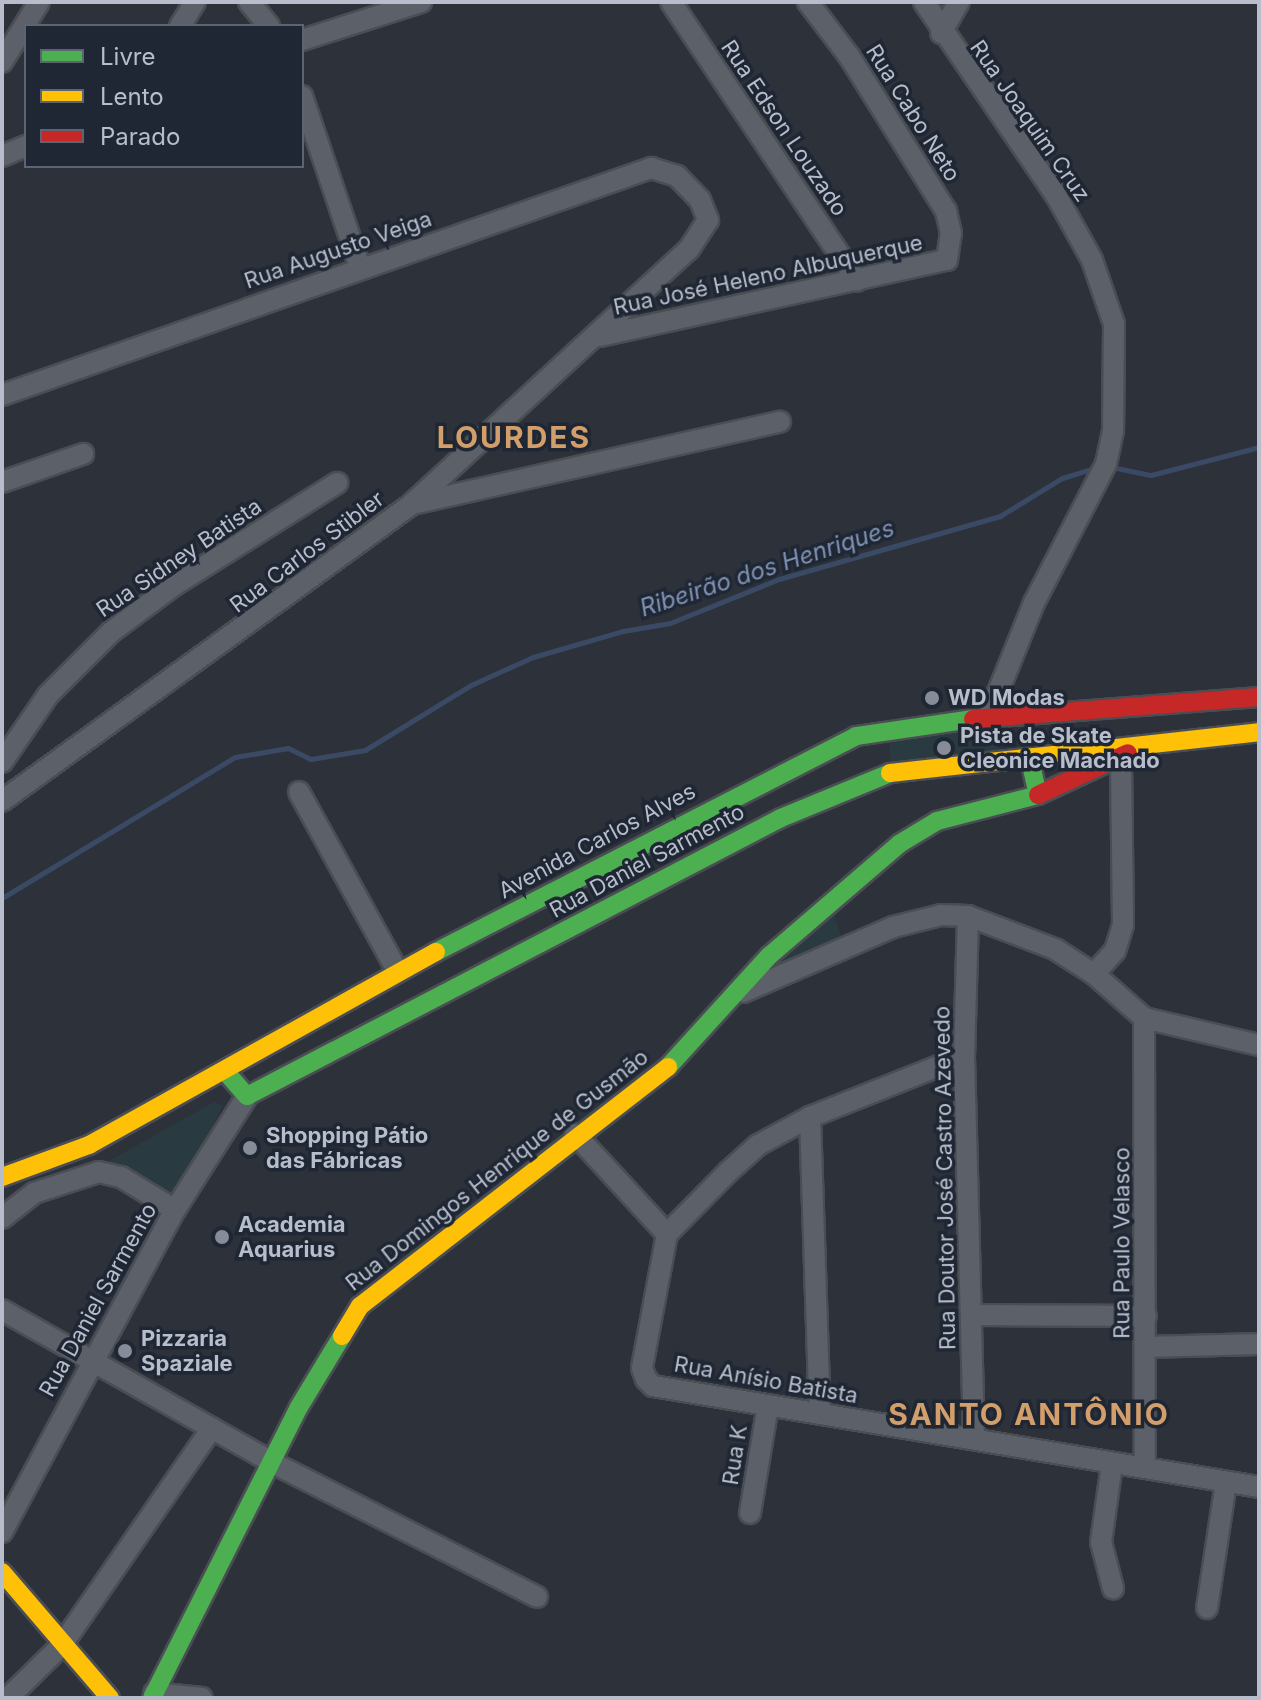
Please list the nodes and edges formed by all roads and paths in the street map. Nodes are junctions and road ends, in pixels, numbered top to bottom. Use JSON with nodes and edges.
{"nodes":[{"id":1,"x":39,"y":2,"type":"edge"},
{"id":2,"x":195,"y":2,"type":"edge"},
{"id":3,"x":249,"y":2,"type":"edge"},
{"id":4,"x":421,"y":2,"type":"edge"},
{"id":5,"x":671,"y":2,"type":"edge"},
{"id":6,"x":808,"y":2,"type":"edge"},
{"id":7,"x":924,"y":2,"type":"edge"},
{"id":8,"x":959,"y":2,"type":"edge"},
{"id":9,"x":25,"y":24,"type":"edge"},
{"id":10,"x":181,"y":24,"type":"edge"},
{"id":11,"x":267,"y":24,"type":"edge"},
{"id":12,"x":24,"y":26,"type":"edge"},
{"id":13,"x":941,"y":33,"type":"junction"},
{"id":14,"x":304,"y":39,"type":"edge"},
{"id":15,"x":2,"y":62,"type":"edge"},
{"id":16,"x":304,"y":102,"type":"edge"},
{"id":17,"x":24,"y":147,"type":"edge"},
{"id":18,"x":2,"y":156,"type":"edge"},
{"id":19,"x":947,"y":260,"type":"joint"},
{"id":20,"x":360,"y":267,"type":"junction"},
{"id":21,"x":857,"y":281,"type":"junction"},
{"id":22,"x":599,"y":336,"type":"junction"},
{"id":23,"x":2,"y":395,"type":"edge"},
{"id":24,"x":780,"y":422,"type":"dead end"},
{"id":25,"x":83,"y":454,"type":"dead end"},
{"id":26,"x":2,"y":482,"type":"edge"},
{"id":27,"x":337,"y":483,"type":"dead end"},
{"id":28,"x":412,"y":504,"type":"junction"},
{"id":29,"x":1259,"y":697,"type":"edge"},
{"id":30,"x":988,"y":717,"type":"junction"},
{"id":31,"x":1259,"y":732,"type":"edge"},
{"id":32,"x":1145,"y":745,"type":"junction"},
{"id":33,"x":1121,"y":756,"type":"junction"},
{"id":34,"x":1029,"y":757,"type":"junction"},
{"id":35,"x":2,"y":762,"type":"edge"},
{"id":36,"x":299,"y":792,"type":"dead end"},
{"id":37,"x":1038,"y":795,"type":"junction"},
{"id":38,"x":2,"y":801,"type":"edge"},
{"id":39,"x":968,"y":916,"type":"junction"},
{"id":40,"x":398,"y":972,"type":"junction"},
{"id":41,"x":1094,"y":974,"type":"junction"},
{"id":42,"x":739,"y":994,"type":"junction"},
{"id":43,"x":1144,"y":1018,"type":"junction"},
{"id":44,"x":1259,"y":1045,"type":"edge"},
{"id":45,"x":964,"y":1056,"type":"junction"},
{"id":46,"x":225,"y":1071,"type":"junction"},
{"id":47,"x":247,"y":1096,"type":"junction"},
{"id":48,"x":810,"y":1117,"type":"junction"},
{"id":49,"x":575,"y":1134,"type":"junction"},
{"id":50,"x":2,"y":1177,"type":"edge"},
{"id":51,"x":175,"y":1210,"type":"junction"},
{"id":52,"x":2,"y":1218,"type":"edge"},
{"id":53,"x":667,"y":1234,"type":"junction"},
{"id":54,"x":2,"y":1310,"type":"edge"},
{"id":55,"x":971,"y":1315,"type":"junction"},
{"id":56,"x":1146,"y":1316,"type":"junction"},
{"id":57,"x":1259,"y":1344,"type":"edge"},
{"id":58,"x":1146,"y":1347,"type":"junction"},
{"id":59,"x":89,"y":1363,"type":"junction"},
{"id":60,"x":768,"y":1405,"type":"junction"},
{"id":61,"x":820,"y":1414,"type":"junction"},
{"id":62,"x":212,"y":1428,"type":"junction"},
{"id":63,"x":974,"y":1438,"type":"junction"},
{"id":64,"x":273,"y":1463,"type":"junction"},
{"id":65,"x":1112,"y":1464,"type":"junction"},
{"id":66,"x":1145,"y":1468,"type":"junction"},
{"id":67,"x":1226,"y":1483,"type":"junction"},
{"id":68,"x":1259,"y":1487,"type":"edge"},
{"id":69,"x":750,"y":1513,"type":"dead end"},
{"id":70,"x":2,"y":1532,"type":"edge"},
{"id":71,"x":2,"y":1572,"type":"edge"},
{"id":72,"x":1113,"y":1588,"type":"dead end"},
{"id":73,"x":537,"y":1597,"type":"dead end"},
{"id":74,"x":1207,"y":1608,"type":"dead end"},
{"id":75,"x":61,"y":1646,"type":"junction"},
{"id":76,"x":153,"y":1696,"type":"edge"},
{"id":77,"x":8,"y":1698,"type":"edge"},
{"id":78,"x":110,"y":1698,"type":"edge"},
{"id":79,"x":202,"y":1698,"type":"edge"}],
"edges":[{"from":1,"to":9,"type":"street"},
{"from":2,"to":10,"type":"street"},
{"from":3,"to":11,"type":"street"},
{"from":4,"to":14,"type":"street"},
{"from":5,"to":21,"type":"street","name":"Rua Edson Louzado"},
{"from":6,"to":19,"type":"street","name":"Rua Cabo Neto"},
{"from":7,"to":13,"type":"street","name":"Rua Joaquim Cruz"},
{"from":8,"to":13,"type":"street"},
{"from":12,"to":15,"type":"street"},
{"from":13,"to":30,"type":"street","name":"Rua Joaquim Cruz"},
{"from":16,"to":20,"type":"street"},
{"from":17,"to":18,"type":"street"},
{"from":19,"to":21,"type":"street","name":"Rua José Heleno Albuquerque"},
{"from":20,"to":22,"type":"street","name":"Rua Augusto Veiga"},
{"from":20,"to":23,"type":"street","name":"Rua Augusto Veiga"},
{"from":21,"to":22,"type":"street","name":"Rua José Heleno Albuquerque"},
{"from":22,"to":28,"type":"street"},
{"from":24,"to":28,"type":"street","name":"Rua Carlos Stibler"},
{"from":25,"to":26,"type":"street"},
{"from":27,"to":35,"type":"street","name":"Rua Sidney Batista"},
{"from":28,"to":38,"type":"street","name":"Rua Carlos Stibler"},
{"from":29,"to":30,"type":"street","name":"Avenida Carlos Alves"},
{"from":30,"to":40,"type":"street","name":"Avenida Carlos Alves"},
{"from":31,"to":32,"type":"street"},
{"from":32,"to":33,"type":"street","name":"Rua Domingos Henrique de Gusmão"},
{"from":32,"to":34,"type":"street","name":"Rua Daniel Sarmento"},
{"from":33,"to":37,"type":"street","name":"Rua Domingos Henrique de Gusmão"},
{"from":33,"to":41,"type":"street"},
{"from":34,"to":37,"type":"street"},
{"from":34,"to":47,"type":"street","name":"Rua Daniel Sarmento"},
{"from":36,"to":40,"type":"street"},
{"from":37,"to":42,"type":"street","name":"Rua Domingos Henrique de Gusmão"},
{"from":39,"to":41,"type":"street"},
{"from":39,"to":42,"type":"street"},
{"from":39,"to":45,"type":"street","name":"Rua Doutor José Castro Azevedo"},
{"from":40,"to":46,"type":"street","name":"Avenida Carlos Alves"},
{"from":41,"to":43,"type":"street"},
{"from":42,"to":49,"type":"street","name":"Rua Domingos Henrique de Gusmão"},
{"from":43,"to":44,"type":"street"},
{"from":43,"to":56,"type":"street","name":"Rua Paulo Velasco"},
{"from":45,"to":48,"type":"street"},
{"from":45,"to":55,"type":"street","name":"Rua Doutor José Castro Azevedo"},
{"from":46,"to":47,"type":"street"},
{"from":46,"to":50,"type":"street","name":"Avenida Carlos Alves"},
{"from":47,"to":51,"type":"street","name":"Rua Daniel Sarmento"},
{"from":48,"to":53,"type":"street"},
{"from":48,"to":61,"type":"street"},
{"from":49,"to":53,"type":"street"},
{"from":49,"to":64,"type":"street","name":"Rua Domingos Henrique de Gusmão"},
{"from":51,"to":52,"type":"street"},
{"from":51,"to":59,"type":"street","name":"Rua Daniel Sarmento"},
{"from":53,"to":60,"type":"street","name":"Rua Anísio Batista"},
{"from":54,"to":59,"type":"street"},
{"from":55,"to":56,"type":"street"},
{"from":55,"to":63,"type":"street","name":"Rua Doutor José Castro Azevedo"},
{"from":56,"to":58,"type":"street","name":"Rua Paulo Velasco"},
{"from":57,"to":58,"type":"street"},
{"from":58,"to":66,"type":"street","name":"Rua Paulo Velasco"},
{"from":59,"to":62,"type":"street"},
{"from":59,"to":70,"type":"street","name":"Rua Daniel Sarmento"},
{"from":60,"to":61,"type":"street","name":"Rua Anísio Batista"},
{"from":60,"to":69,"type":"street","name":"Rua K"},
{"from":61,"to":63,"type":"street","name":"Rua Anísio Batista"},
{"from":62,"to":64,"type":"street"},
{"from":62,"to":75,"type":"street"},
{"from":63,"to":65,"type":"street","name":"Rua Anísio Batista"},
{"from":64,"to":73,"type":"street"},
{"from":64,"to":76,"type":"street","name":"Rua Domingos Henrique de Gusmão"},
{"from":65,"to":66,"type":"street","name":"Rua Anísio Batista"},
{"from":65,"to":72,"type":"street"},
{"from":66,"to":67,"type":"street","name":"Rua Anísio Batista"},
{"from":67,"to":68,"type":"street","name":"Rua Anísio Batista"},
{"from":67,"to":74,"type":"street"},
{"from":71,"to":75,"type":"street"},
{"from":75,"to":77,"type":"street"},
{"from":75,"to":78,"type":"street"},
{"from":76,"to":79,"type":"street"}]}
